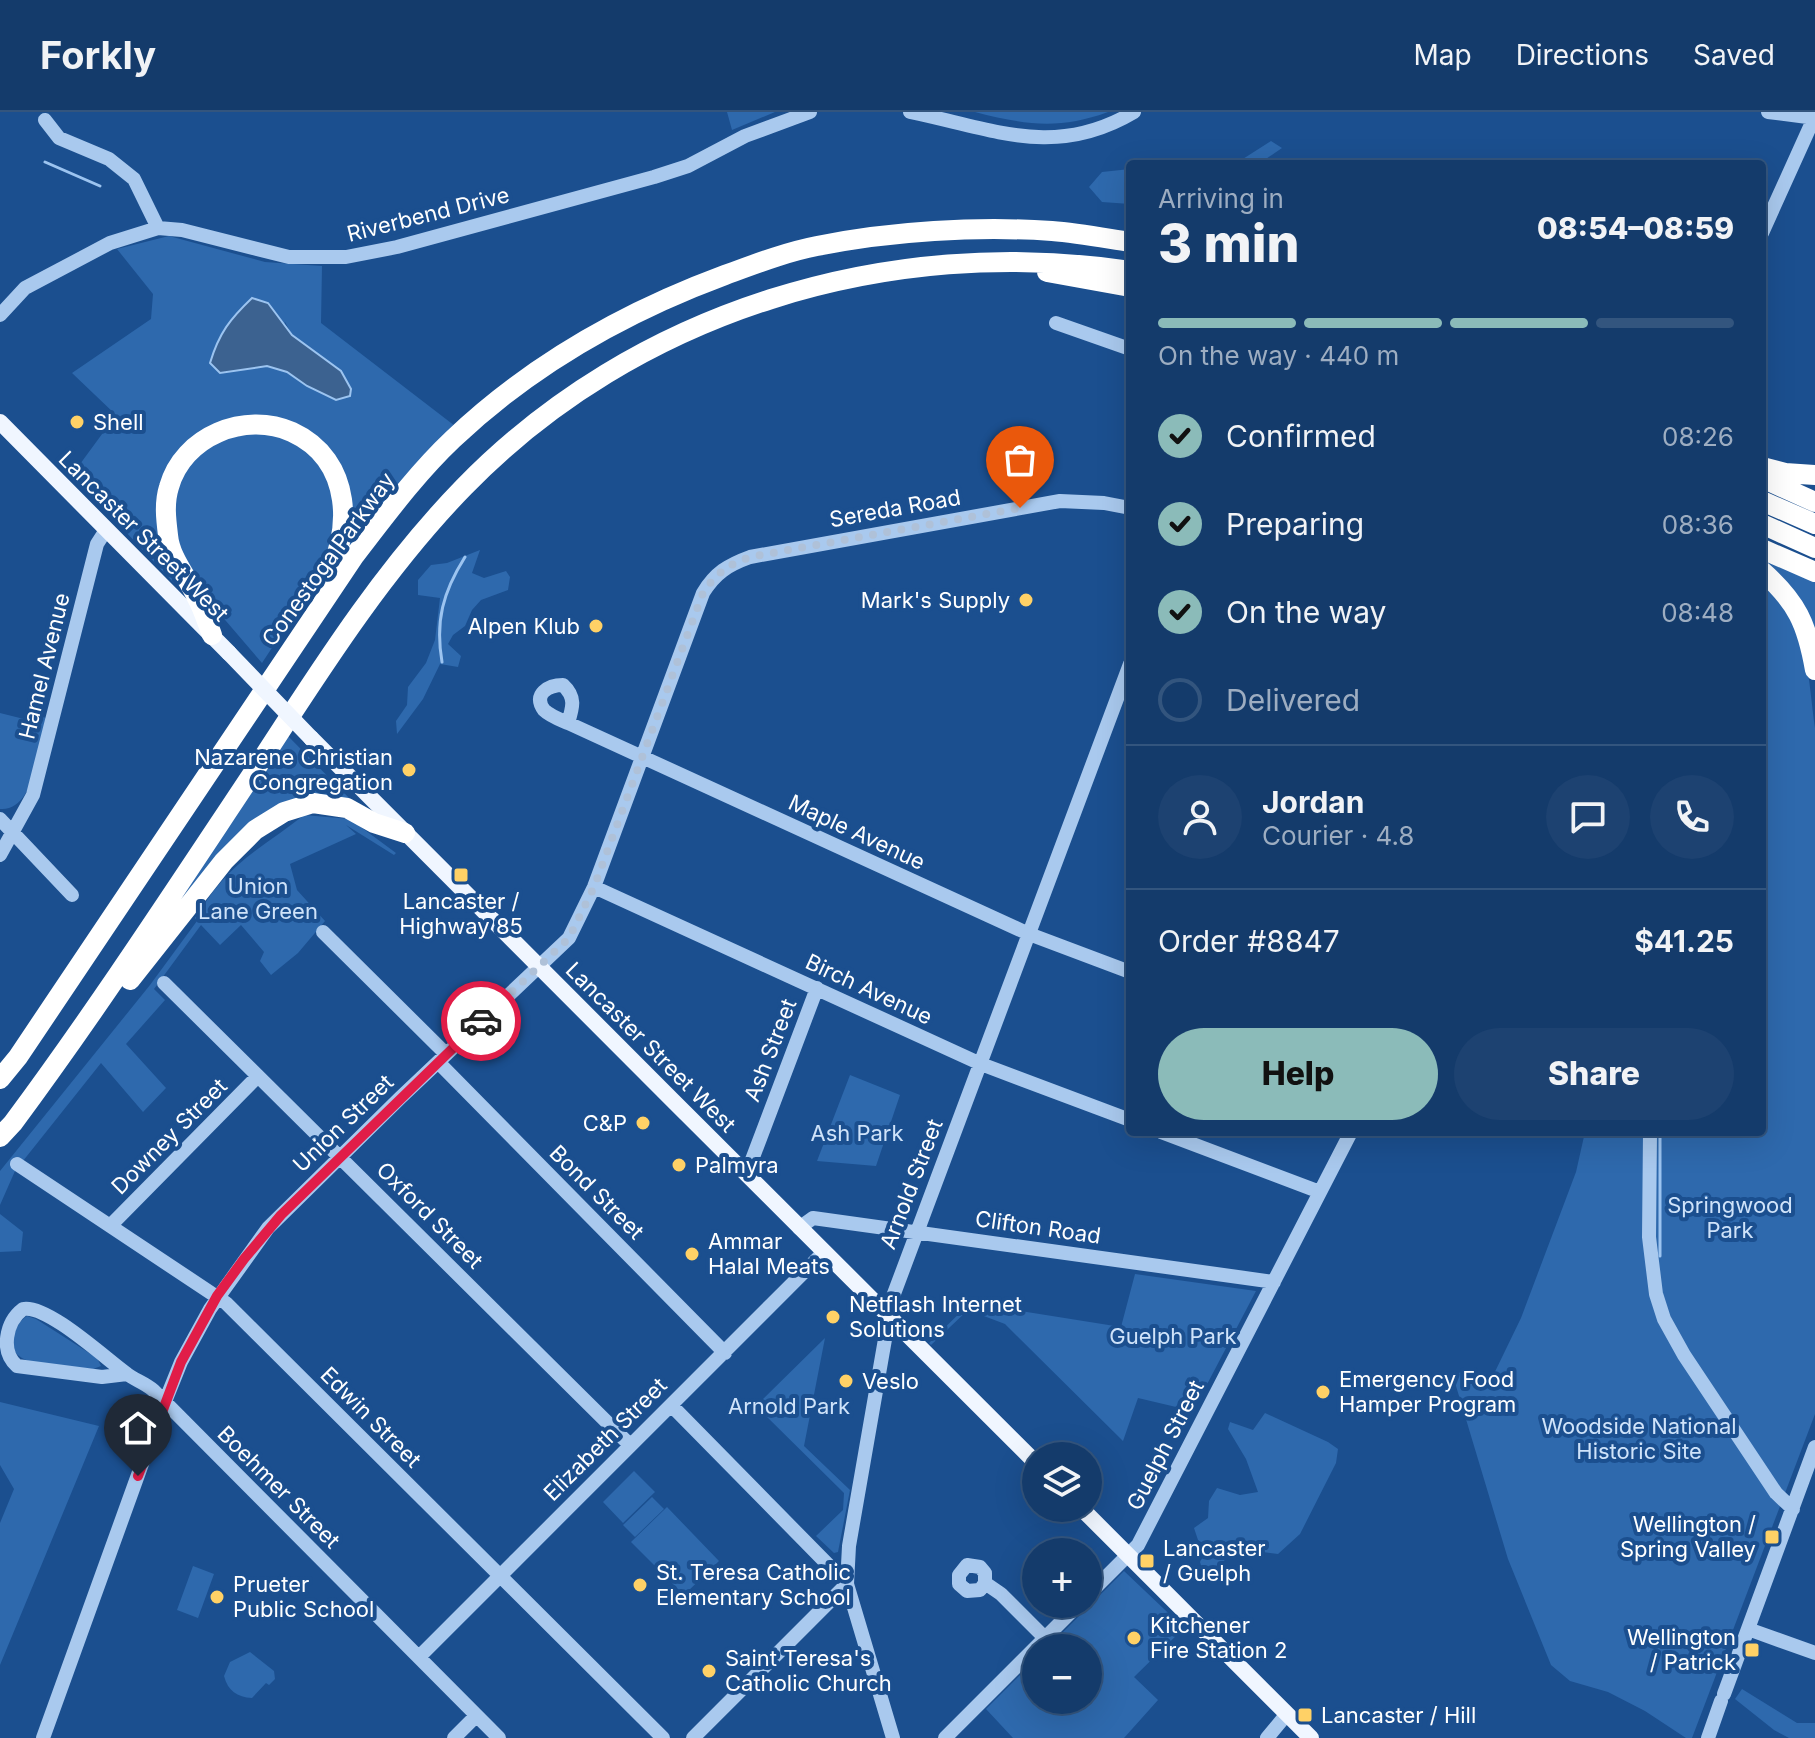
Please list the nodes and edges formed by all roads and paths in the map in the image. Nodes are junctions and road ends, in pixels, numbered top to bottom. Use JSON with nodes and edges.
{"nodes":[{"id":1,"x":810,"y":112,"type":"edge"},
{"id":2,"x":910,"y":112,"type":"edge"},
{"id":3,"x":1134,"y":112,"type":"edge"},
{"id":4,"x":1768,"y":112,"type":"edge"},
{"id":5,"x":1814,"y":118,"type":"edge"},
{"id":6,"x":45,"y":120,"type":"dead end"},
{"id":7,"x":1766,"y":224,"type":"edge"},
{"id":8,"x":158,"y":228,"type":"junction"},
{"id":9,"x":1126,"y":241,"type":"edge"},
{"id":10,"x":1016,"y":263,"type":"junction"},
{"id":11,"x":1126,"y":270,"type":"edge"},
{"id":12,"x":1126,"y":286,"type":"edge"},
{"id":13,"x":0,"y":315,"type":"edge"},
{"id":14,"x":1056,"y":323,"type":"dead end"},
{"id":15,"x":1126,"y":348,"type":"edge"},
{"id":16,"x":3,"y":428,"type":"edge"},
{"id":17,"x":1766,"y":468,"type":"edge"},
{"id":18,"x":1815,"y":475,"type":"edge"},
{"id":19,"x":1766,"y":480,"type":"edge"},
{"id":20,"x":1815,"y":502,"type":"edge"},
{"id":21,"x":1766,"y":503,"type":"edge"},
{"id":22,"x":1126,"y":507,"type":"edge"},
{"id":23,"x":1815,"y":524,"type":"edge"},
{"id":24,"x":1766,"y":526,"type":"edge"},
{"id":25,"x":106,"y":530,"type":"junction"},
{"id":26,"x":810,"y":546,"type":"joint"},
{"id":27,"x":1815,"y":548,"type":"edge"},
{"id":28,"x":1766,"y":551,"type":"edge"},
{"id":29,"x":1815,"y":572,"type":"edge"},
{"id":30,"x":1766,"y":574,"type":"edge"},
{"id":31,"x":212,"y":635,"type":"junction"},
{"id":32,"x":1815,"y":670,"type":"edge"},
{"id":33,"x":1126,"y":675,"type":"edge"},
{"id":34,"x":568,"y":723,"type":"dead end"},
{"id":35,"x":642,"y":757,"type":"junction"},
{"id":36,"x":208,"y":771,"type":"junction"},
{"id":37,"x":0,"y":819,"type":"edge"},
{"id":38,"x":13,"y":831,"type":"junction"},
{"id":39,"x":405,"y":833,"type":"junction"},
{"id":40,"x":0,"y":855,"type":"edge"},
{"id":41,"x":594,"y":887,"type":"junction"},
{"id":42,"x":72,"y":895,"type":"dead end"},
{"id":43,"x":323,"y":932,"type":"dead end"},
{"id":44,"x":1029,"y":934,"type":"junction"},
{"id":45,"x":539,"y":967,"type":"junction"},
{"id":46,"x":1126,"y":970,"type":"edge"},
{"id":47,"x":164,"y":983,"type":"dead end"},
{"id":48,"x":817,"y":988,"type":"junction"},
{"id":49,"x":442,"y":1058,"type":"junction"},
{"id":50,"x":56,"y":1064,"type":"junction"},
{"id":51,"x":981,"y":1064,"type":"junction"},
{"id":52,"x":257,"y":1077,"type":"junction"},
{"id":53,"x":0,"y":1079,"type":"edge"},
{"id":54,"x":1126,"y":1118,"type":"edge"},
{"id":55,"x":1172,"y":1136,"type":"edge"},
{"id":56,"x":1349,"y":1136,"type":"edge"},
{"id":57,"x":1650,"y":1136,"type":"edge"},
{"id":58,"x":0,"y":1137,"type":"edge"},
{"id":59,"x":340,"y":1157,"type":"junction"},
{"id":60,"x":17,"y":1164,"type":"dead end"},
{"id":61,"x":747,"y":1173,"type":"junction"},
{"id":62,"x":1320,"y":1192,"type":"junction"},
{"id":63,"x":111,"y":1225,"type":"junction"},
{"id":64,"x":799,"y":1228,"type":"junction"},
{"id":65,"x":916,"y":1232,"type":"junction"},
{"id":66,"x":823,"y":1253,"type":"junction"},
{"id":67,"x":1274,"y":1282,"type":"junction"},
{"id":68,"x":217,"y":1296,"type":"junction"},
{"id":69,"x":889,"y":1317,"type":"junction"},
{"id":70,"x":725,"y":1353,"type":"junction"},
{"id":71,"x":127,"y":1374,"type":"junction"},
{"id":72,"x":165,"y":1402,"type":"junction"},
{"id":73,"x":671,"y":1405,"type":"junction"},
{"id":74,"x":630,"y":1445,"type":"junction"},
{"id":75,"x":1815,"y":1447,"type":"edge"},
{"id":76,"x":1022,"y":1449,"type":"edge"},
{"id":77,"x":1793,"y":1509,"type":"junction"},
{"id":78,"x":1095,"y":1522,"type":"edge"},
{"id":79,"x":1128,"y":1555,"type":"junction"},
{"id":80,"x":499,"y":1577,"type":"junction"},
{"id":81,"x":1102,"y":1581,"type":"edge"},
{"id":82,"x":985,"y":1583,"type":"dead end"},
{"id":83,"x":847,"y":1584,"type":"junction"},
{"id":84,"x":1065,"y":1618,"type":"edge"},
{"id":85,"x":1748,"y":1629,"type":"junction"},
{"id":86,"x":1041,"y":1634,"type":"edge"},
{"id":87,"x":1049,"y":1634,"type":"edge"},
{"id":88,"x":1815,"y":1653,"type":"edge"},
{"id":89,"x":419,"y":1657,"type":"junction"},
{"id":90,"x":1022,"y":1661,"type":"edge"},
{"id":91,"x":1286,"y":1715,"type":"junction"},
{"id":92,"x":476,"y":1716,"type":"junction"},
{"id":93,"x":43,"y":1738,"type":"edge"},
{"id":94,"x":454,"y":1738,"type":"edge"},
{"id":95,"x":499,"y":1738,"type":"edge"},
{"id":96,"x":663,"y":1738,"type":"edge"},
{"id":97,"x":693,"y":1738,"type":"edge"},
{"id":98,"x":893,"y":1738,"type":"edge"},
{"id":99,"x":945,"y":1738,"type":"edge"},
{"id":100,"x":1267,"y":1738,"type":"edge"},
{"id":101,"x":1311,"y":1738,"type":"edge"},
{"id":102,"x":1708,"y":1738,"type":"edge"}],
"edges":[{"from":1,"to":8,"type":"street","name":"Riverbend Drive"},
{"from":2,"to":3,"type":"street"},
{"from":4,"to":5,"type":"street"},
{"from":5,"to":7,"type":"street"},
{"from":6,"to":8,"type":"street"},
{"from":8,"to":13,"type":"street"},
{"from":9,"to":36,"type":"highway","name":"Conestoga Parkway"},
{"from":10,"to":11,"type":"highway"},
{"from":10,"to":12,"type":"highway"},
{"from":10,"to":50,"type":"highway"},
{"from":14,"to":15,"type":"street"},
{"from":16,"to":25,"type":"main road","name":"Lancaster Street West"},
{"from":17,"to":18,"type":"highway"},
{"from":19,"to":20,"type":"highway"},
{"from":21,"to":23,"type":"highway"},
{"from":22,"to":26,"type":"street","name":"Sereda Road"},
{"from":24,"to":27,"type":"highway"},
{"from":25,"to":31,"type":"main road","name":"Lancaster Street West"},
{"from":25,"to":38,"type":"street","name":"Hamel Avenue"},
{"from":26,"to":35,"type":"street","name":"Union Street"},
{"from":28,"to":29,"type":"highway"},
{"from":30,"to":32,"type":"highway"},
{"from":31,"to":36,"type":"highway"},
{"from":31,"to":39,"type":"main road","name":"Lancaster Street West","bridge":true},
{"from":33,"to":44,"type":"street","name":"Arnold Street"},
{"from":34,"to":35,"type":"street","name":"Maple Avenue"},
{"from":35,"to":41,"type":"street","name":"Union Street"},
{"from":35,"to":44,"type":"street","name":"Maple Avenue"},
{"from":36,"to":53,"type":"highway","name":"Conestoga Parkway"},
{"from":37,"to":38,"type":"street"},
{"from":38,"to":40,"type":"street","name":"Hamel Avenue"},
{"from":38,"to":42,"type":"street"},
{"from":39,"to":45,"type":"main road","name":"Lancaster Street West"},
{"from":39,"to":50,"type":"highway"},
{"from":41,"to":45,"type":"street","name":"Union Street"},
{"from":41,"to":48,"type":"street","name":"Birch Avenue"},
{"from":43,"to":49,"type":"street","name":"Bond Street"},
{"from":44,"to":46,"type":"street","name":"Maple Avenue"},
{"from":44,"to":51,"type":"street","name":"Arnold Street"},
{"from":45,"to":49,"type":"street","name":"Union Street"},
{"from":45,"to":61,"type":"main road","name":"Lancaster Street West"},
{"from":47,"to":52,"type":"street","name":"Oxford Street"},
{"from":48,"to":51,"type":"street","name":"Birch Avenue"},
{"from":48,"to":61,"type":"street","name":"Ash Street"},
{"from":49,"to":59,"type":"street","name":"Union Street"},
{"from":49,"to":70,"type":"street","name":"Bond Street"},
{"from":50,"to":58,"type":"highway"},
{"from":51,"to":54,"type":"street","name":"Birch Avenue"},
{"from":51,"to":65,"type":"street","name":"Arnold Street"},
{"from":52,"to":59,"type":"street","name":"Oxford Street"},
{"from":52,"to":63,"type":"street","name":"Downey Street"},
{"from":55,"to":62,"type":"street"},
{"from":56,"to":62,"type":"street","name":"Guelph Street"},
{"from":57,"to":77,"type":"street"},
{"from":59,"to":68,"type":"street","name":"Union Street"},
{"from":59,"to":74,"type":"street","name":"Oxford Street"},
{"from":60,"to":63,"type":"street","name":"Edwin Street"},
{"from":61,"to":64,"type":"main road","name":"Lancaster Street West"},
{"from":62,"to":67,"type":"street","name":"Guelph Street"},
{"from":63,"to":68,"type":"street","name":"Edwin Street"},
{"from":64,"to":65,"type":"street","name":"Clifton Road"},
{"from":64,"to":66,"type":"main road","name":"Lancaster Street West"},
{"from":65,"to":67,"type":"street","name":"Clifton Road"},
{"from":65,"to":69,"type":"street","name":"Arnold Street"},
{"from":66,"to":69,"type":"main road","name":"Lancaster Street West"},
{"from":66,"to":70,"type":"street","name":"Elizabeth Street"},
{"from":67,"to":79,"type":"street","name":"Guelph Street"},
{"from":68,"to":72,"type":"street","name":"Union Street"},
{"from":68,"to":80,"type":"street","name":"Edwin Street"},
{"from":69,"to":76,"type":"main road","name":"Lancaster Street West"},
{"from":69,"to":83,"type":"street","name":"Arnold Street"},
{"from":70,"to":73,"type":"street","name":"Elizabeth Street"},
{"from":71,"to":71,"type":"street","name":"Boehmer Street"},
{"from":71,"to":72,"type":"street","name":"Boehmer Street"},
{"from":72,"to":89,"type":"street","name":"Boehmer Street"},
{"from":72,"to":93,"type":"street","name":"Union Street"},
{"from":73,"to":74,"type":"street","name":"Elizabeth Street"},
{"from":73,"to":83,"type":"street"},
{"from":74,"to":80,"type":"street","name":"Elizabeth Street"},
{"from":75,"to":77,"type":"street"},
{"from":77,"to":85,"type":"street"},
{"from":78,"to":79,"type":"main road"},
{"from":79,"to":81,"type":"street","name":"Guelph Street"},
{"from":79,"to":91,"type":"main road"},
{"from":80,"to":89,"type":"street","name":"Elizabeth Street"},
{"from":80,"to":96,"type":"street","name":"Edwin Street"},
{"from":82,"to":86,"type":"street"},
{"from":83,"to":97,"type":"street"},
{"from":83,"to":98,"type":"street","name":"Arnold Street"},
{"from":84,"to":87,"type":"street"},
{"from":85,"to":88,"type":"street"},
{"from":85,"to":102,"type":"street"},
{"from":89,"to":92,"type":"street","name":"Boehmer Street"},
{"from":90,"to":99,"type":"street"},
{"from":91,"to":100,"type":"street"},
{"from":91,"to":101,"type":"main road"},
{"from":92,"to":94,"type":"street"},
{"from":92,"to":95,"type":"street","name":"Boehmer Street"}]}
